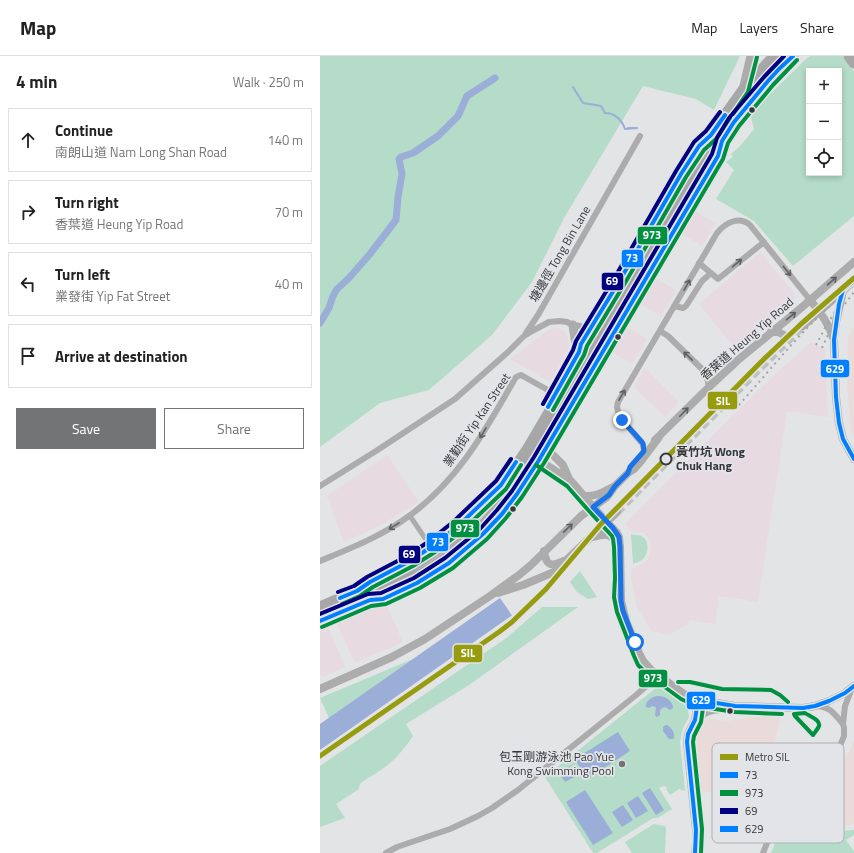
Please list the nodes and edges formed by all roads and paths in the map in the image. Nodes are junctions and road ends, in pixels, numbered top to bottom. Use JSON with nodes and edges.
{"nodes":[{"id":1,"x":750,"y":56,"type":"edge"},
{"id":2,"x":774,"y":56,"type":"edge"},
{"id":3,"x":793,"y":56,"type":"edge"},
{"id":4,"x":849,"y":56,"type":"edge"},
{"id":5,"x":854,"y":63,"type":"edge"},
{"id":6,"x":743,"y":90,"type":"junction"},
{"id":7,"x":711,"y":135,"type":"junction"},
{"id":8,"x":640,"y":136,"type":"dead end"},
{"id":9,"x":722,"y":141,"type":"junction"},
{"id":10,"x":667,"y":220,"type":"junction"},
{"id":11,"x":764,"y":242,"type":"junction"},
{"id":12,"x":854,"y":262,"type":"edge"},
{"id":13,"x":700,"y":263,"type":"junction"},
{"id":14,"x":711,"y":273,"type":"junction"},
{"id":15,"x":854,"y":281,"type":"edge"},
{"id":16,"x":843,"y":290,"type":"junction"},
{"id":17,"x":810,"y":300,"type":"junction"},
{"id":18,"x":674,"y":306,"type":"junction"},
{"id":19,"x":819,"y":311,"type":"junction"},
{"id":20,"x":573,"y":325,"type":"junction"},
{"id":21,"x":803,"y":326,"type":"tunnel mouth"},
{"id":22,"x":660,"y":331,"type":"junction"},
{"id":23,"x":771,"y":332,"type":"junction"},
{"id":24,"x":588,"y":333,"type":"junction"},
{"id":25,"x":784,"y":335,"type":"dead end"},
{"id":26,"x":524,"y":336,"type":"junction"},
{"id":27,"x":834,"y":340,"type":"junction"},
{"id":28,"x":607,"y":345,"type":"junction"},
{"id":29,"x":579,"y":352,"type":"junction"},
{"id":30,"x":597,"y":362,"type":"junction"},
{"id":31,"x":709,"y":387,"type":"junction"},
{"id":32,"x":555,"y":394,"type":"junction"},
{"id":33,"x":659,"y":437,"type":"junction"},
{"id":34,"x":526,"y":445,"type":"junction"},
{"id":35,"x":546,"y":448,"type":"junction"},
{"id":36,"x":644,"y":451,"type":"junction"},
{"id":37,"x":854,"y":459,"type":"edge"},
{"id":38,"x":539,"y":460,"type":"junction"},
{"id":39,"x":628,"y":473,"type":"junction"},
{"id":40,"x":571,"y":481,"type":"junction"},
{"id":41,"x":320,"y":486,"type":"edge"},
{"id":42,"x":615,"y":486,"type":"junction"},
{"id":43,"x":584,"y":496,"type":"junction"},
{"id":44,"x":593,"y":507,"type":"junction"},
{"id":45,"x":617,"y":512,"type":"tunnel mouth"},
{"id":46,"x":410,"y":516,"type":"junction"},
{"id":47,"x":607,"y":522,"type":"junction"},
{"id":48,"x":591,"y":537,"type":"junction"},
{"id":49,"x":429,"y":544,"type":"dead end"},
{"id":50,"x":620,"y":547,"type":"junction"},
{"id":51,"x":445,"y":551,"type":"junction"},
{"id":52,"x":544,"y":551,"type":"junction"},
{"id":53,"x":568,"y":559,"type":"junction"},
{"id":54,"x":320,"y":561,"type":"edge"},
{"id":55,"x":526,"y":569,"type":"junction"},
{"id":56,"x":535,"y":580,"type":"junction"},
{"id":57,"x":357,"y":591,"type":"junction"},
{"id":58,"x":490,"y":596,"type":"junction"},
{"id":59,"x":370,"y":600,"type":"junction"},
{"id":60,"x":320,"y":606,"type":"edge"},
{"id":61,"x":320,"y":621,"type":"edge"},
{"id":62,"x":657,"y":676,"type":"junction"},
{"id":63,"x":854,"y":686,"type":"edge"},
{"id":64,"x":320,"y":689,"type":"edge"},
{"id":65,"x":698,"y":700,"type":"junction"},
{"id":66,"x":736,"y":706,"type":"junction"},
{"id":67,"x":814,"y":706,"type":"junction"},
{"id":68,"x":694,"y":720,"type":"junction"},
{"id":69,"x":843,"y":724,"type":"junction"},
{"id":70,"x":841,"y":743,"type":"edge"},
{"id":71,"x":767,"y":843,"type":"edge"},
{"id":72,"x":386,"y":853,"type":"edge"},
{"id":73,"x":695,"y":853,"type":"edge"},
{"id":74,"x":763,"y":853,"type":"edge"}],
"edges":[{"from":1,"to":6,"type":"main road"},
{"from":2,"to":6,"type":"highway"},
{"from":3,"to":9,"type":"highway"},
{"from":4,"to":5,"type":"highway"},
{"from":6,"to":7,"type":"highway"},
{"from":7,"to":10,"type":"highway"},
{"from":7,"to":24,"type":"main road"},
{"from":8,"to":26,"type":"street","name":"塘邊徑 Tong Bin Lane"},
{"from":9,"to":10,"type":"highway"},
{"from":9,"to":28,"type":"main road"},
{"from":10,"to":51,"type":"highway"},
{"from":11,"to":13,"type":"street"},
{"from":14,"to":11,"type":"street","one_way":true},
{"from":11,"to":17,"type":"street","one_way":true},
{"from":17,"to":12,"type":"street","name":"香葉道 Heung Yip Road","one_way":true},
{"from":13,"to":14,"type":"street"},
{"from":18,"to":13,"type":"street","one_way":true},
{"from":14,"to":18,"type":"street"},
{"from":15,"to":16,"type":"street"},
{"from":16,"to":19,"type":"street"},
{"from":16,"to":27,"type":"street"},
{"from":17,"to":19,"type":"street"},
{"from":23,"to":17,"type":"street","name":"香葉道 Heung Yip Road","one_way":true},
{"from":18,"to":22,"type":"street"},
{"from":19,"to":21,"type":"street"},
{"from":19,"to":27,"type":"street"},
{"from":20,"to":24,"type":"street"},
{"from":20,"to":26,"type":"street"},
{"from":20,"to":29,"type":"main road"},
{"from":31,"to":22,"type":"street","one_way":true},
{"from":36,"to":22,"type":"street","one_way":true},
{"from":23,"to":25,"type":"street"},
{"from":23,"to":31,"type":"street","name":"香葉道 Heung Yip Road"},
{"from":24,"to":28,"type":"main road"},
{"from":24,"to":29,"type":"main road"},
{"from":26,"to":41,"type":"street"},
{"from":27,"to":37,"type":"street"},
{"from":28,"to":30,"type":"main road"},
{"from":29,"to":30,"type":"main road"},
{"from":29,"to":32,"type":"main road"},
{"from":30,"to":35,"type":"main road"},
{"from":33,"to":31,"type":"street","name":"香葉道 Heung Yip Road","one_way":true},
{"from":32,"to":34,"type":"main road"},
{"from":32,"to":46,"type":"street","name":"業勤街 Yip Kan Street","one_way":true},
{"from":33,"to":36,"type":"street","name":"香葉道 Heung Yip Road"},
{"from":33,"to":39,"type":"street","name":"香葉道 Heung Yip Road"},
{"from":34,"to":38,"type":"street"},
{"from":34,"to":57,"type":"main road"},
{"from":35,"to":38,"type":"main road"},
{"from":35,"to":40,"type":"street"},
{"from":36,"to":39,"type":"street","name":"香葉道 Heung Yip Road"},
{"from":38,"to":40,"type":"street"},
{"from":38,"to":59,"type":"main road"},
{"from":39,"to":42,"type":"street","name":"香葉道 Heung Yip Road"},
{"from":40,"to":43,"type":"street"},
{"from":42,"to":43,"type":"street","name":"香葉道 Heung Yip Road"},
{"from":42,"to":44,"type":"street","name":"香葉道 Heung Yip Road"},
{"from":43,"to":44,"type":"street"},
{"from":44,"to":47,"type":"street"},
{"from":52,"to":44,"type":"street","name":"香葉道 Heung Yip Road","one_way":true},
{"from":45,"to":47,"type":"street","name":"香葉道 Heung Yip Road"},
{"from":46,"to":49,"type":"street"},
{"from":46,"to":54,"type":"street","name":"業勤街 Yip Kan Street","one_way":true},
{"from":47,"to":48,"type":"street","name":"香葉道 Heung Yip Road"},
{"from":47,"to":50,"type":"street"},
{"from":48,"to":50,"type":"street"},
{"from":48,"to":53,"type":"street","name":"香葉道 Heung Yip Road"},
{"from":50,"to":62,"type":"street"},
{"from":51,"to":57,"type":"highway"},
{"from":51,"to":59,"type":"highway"},
{"from":52,"to":53,"type":"street"},
{"from":52,"to":55,"type":"street","name":"香葉道 Heung Yip Road"},
{"from":53,"to":56,"type":"street","name":"香葉道 Heung Yip Road"},
{"from":55,"to":56,"type":"street"},
{"from":55,"to":58,"type":"street","name":"香葉道 Heung Yip Road"},
{"from":56,"to":58,"type":"street","name":"香葉道 Heung Yip Road"},
{"from":57,"to":60,"type":"highway"},
{"from":58,"to":64,"type":"street","name":"香葉道 Heung Yip Road"},
{"from":59,"to":61,"type":"highway"},
{"from":62,"to":65,"type":"street"},
{"from":62,"to":72,"type":"street"},
{"from":63,"to":67,"type":"street"},
{"from":63,"to":69,"type":"street"},
{"from":65,"to":66,"type":"street"},
{"from":65,"to":68,"type":"street"},
{"from":66,"to":67,"type":"street"},
{"from":66,"to":68,"type":"street"},
{"from":67,"to":69,"type":"street"},
{"from":68,"to":73,"type":"street"},
{"from":69,"to":70,"type":"street"},
{"from":71,"to":74,"type":"street"}]}
